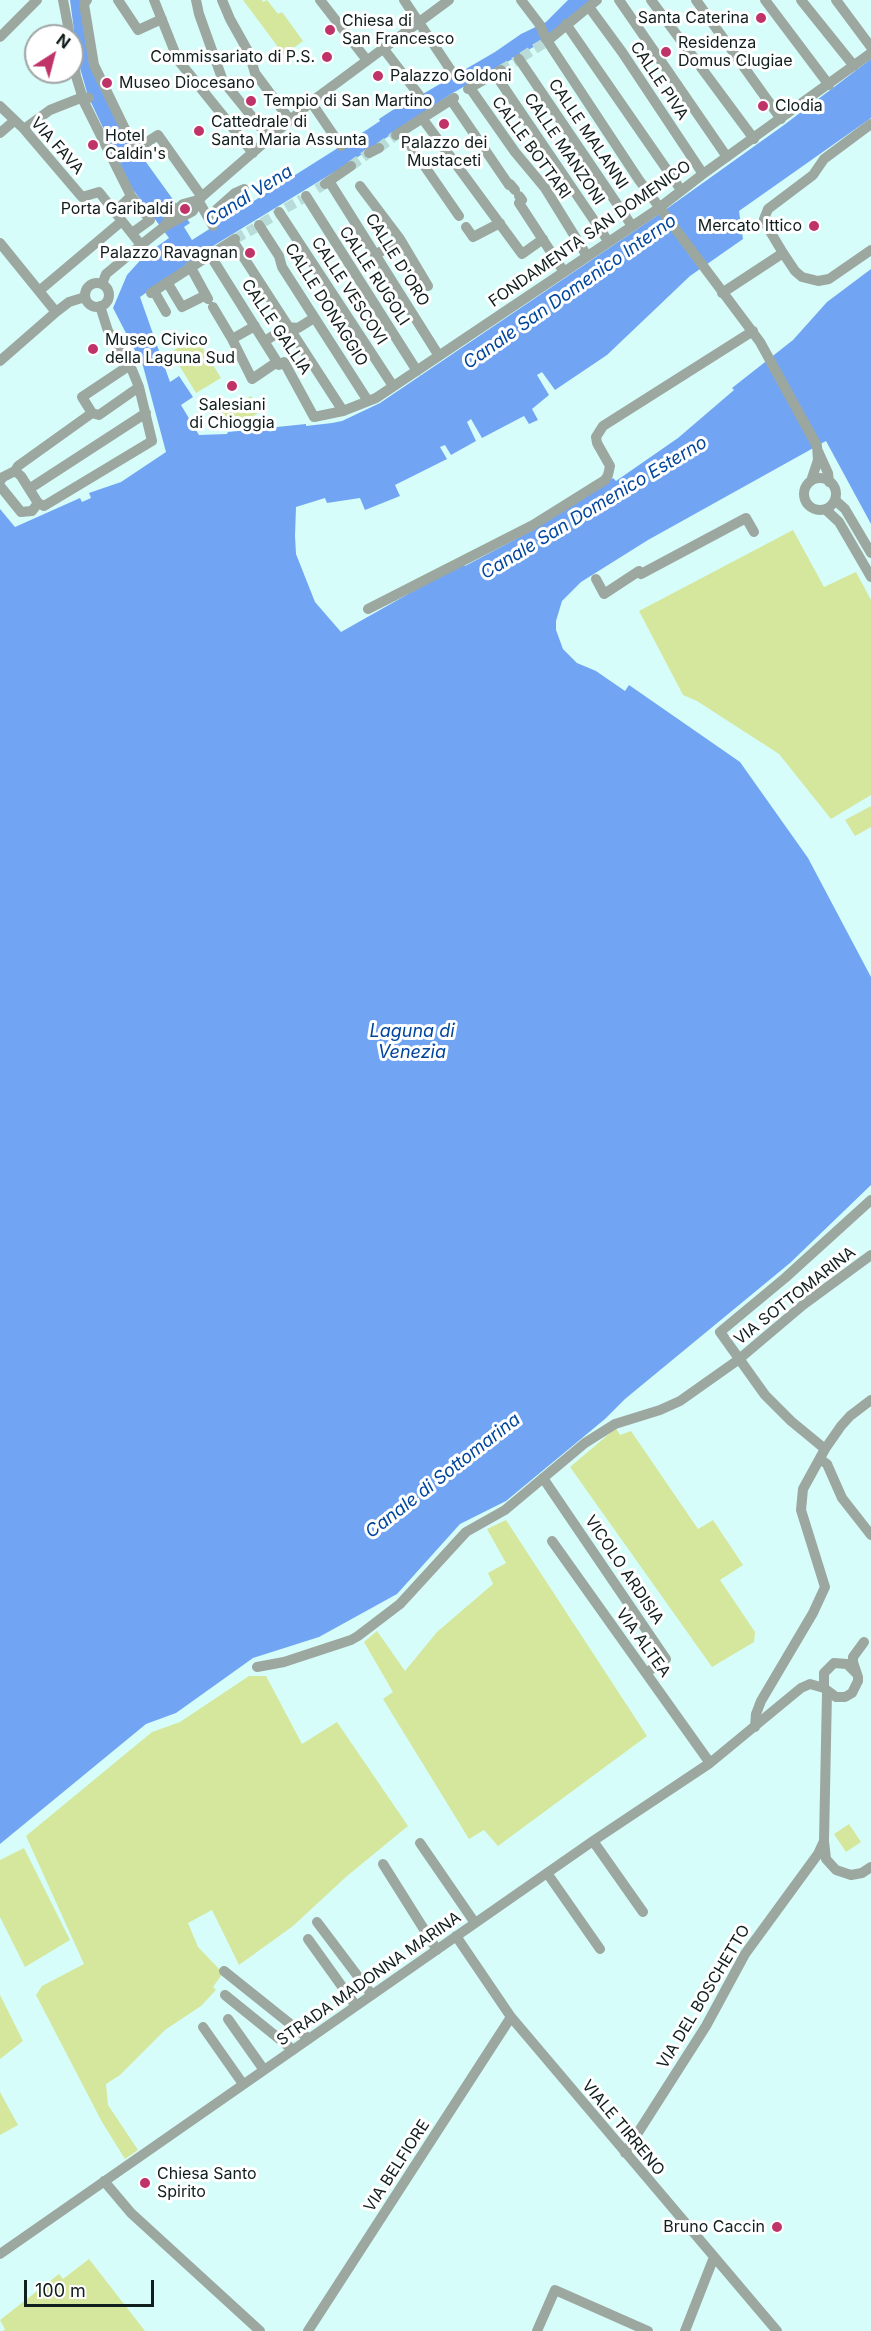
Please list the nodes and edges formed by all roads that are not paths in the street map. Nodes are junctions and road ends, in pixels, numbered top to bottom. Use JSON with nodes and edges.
{"nodes":[{"id":1,"x":37,"y":0,"type":"edge"},
{"id":2,"x":63,"y":0,"type":"edge"},
{"id":3,"x":87,"y":0,"type":"edge"},
{"id":4,"x":118,"y":0,"type":"edge"},
{"id":5,"x":154,"y":0,"type":"edge"},
{"id":6,"x":196,"y":0,"type":"edge"},
{"id":7,"x":222,"y":0,"type":"edge"},
{"id":8,"x":320,"y":0,"type":"edge"},
{"id":9,"x":404,"y":0,"type":"edge"},
{"id":10,"x":449,"y":0,"type":"edge"},
{"id":11,"x":521,"y":0,"type":"edge"},
{"id":12,"x":619,"y":0,"type":"edge"},
{"id":13,"x":651,"y":0,"type":"edge"},
{"id":14,"x":696,"y":0,"type":"edge"},
{"id":15,"x":765,"y":0,"type":"edge"},
{"id":16,"x":801,"y":0,"type":"edge"},
{"id":17,"x":836,"y":0,"type":"edge"},
{"id":18,"x":593,"y":4,"type":"edge"},
{"id":19,"x":162,"y":19,"type":"junction"},
{"id":20,"x":420,"y":21,"type":"junction"},
{"id":21,"x":68,"y":24,"type":"edge"},
{"id":22,"x":567,"y":24,"type":"junction"},
{"id":23,"x":0,"y":37,"type":"edge"},
{"id":24,"x":548,"y":39,"type":"junction"},
{"id":25,"x":871,"y":47,"type":"edge"},
{"id":26,"x":383,"y":48,"type":"junction"},
{"id":27,"x":871,"y":53,"type":"edge"},
{"id":28,"x":366,"y":59,"type":"junction"},
{"id":29,"x":519,"y":59,"type":"dead end"},
{"id":30,"x":854,"y":66,"type":"junction"},
{"id":31,"x":452,"y":72,"type":"dead end"},
{"id":32,"x":80,"y":84,"type":"edge"},
{"id":33,"x":829,"y":85,"type":"junction"},
{"id":34,"x":469,"y":88,"type":"joint"},
{"id":35,"x":419,"y":95,"type":"dead end"},
{"id":36,"x":86,"y":98,"type":"junction"},
{"id":37,"x":311,"y":102,"type":"junction"},
{"id":38,"x":0,"y":106,"type":"edge"},
{"id":39,"x":422,"y":118,"type":"junction"},
{"id":40,"x":781,"y":119,"type":"junction"},
{"id":41,"x":290,"y":120,"type":"junction"},
{"id":42,"x":14,"y":121,"type":"junction"},
{"id":43,"x":871,"y":124,"type":"edge"},
{"id":44,"x":24,"y":129,"type":"junction"},
{"id":45,"x":0,"y":133,"type":"edge"},
{"id":46,"x":270,"y":139,"type":"junction"},
{"id":47,"x":754,"y":139,"type":"junction"},
{"id":48,"x":341,"y":146,"type":"dead end"},
{"id":49,"x":253,"y":153,"type":"junction"},
{"id":50,"x":727,"y":157,"type":"junction"},
{"id":51,"x":703,"y":174,"type":"junction"},
{"id":52,"x":324,"y":185,"type":"junction"},
{"id":53,"x":244,"y":189,"type":"dead end"},
{"id":54,"x":681,"y":190,"type":"junction"},
{"id":55,"x":131,"y":196,"type":"junction"},
{"id":56,"x":200,"y":199,"type":"junction"},
{"id":57,"x":661,"y":209,"type":"junction"},
{"id":58,"x":281,"y":211,"type":"dead end"},
{"id":59,"x":459,"y":216,"type":"dead end"},
{"id":60,"x":118,"y":217,"type":"junction"},
{"id":61,"x":500,"y":223,"type":"junction"},
{"id":62,"x":258,"y":226,"type":"dead end"},
{"id":63,"x":632,"y":226,"type":"junction"},
{"id":64,"x":164,"y":227,"type":"junction"},
{"id":65,"x":466,"y":227,"type":"dead end"},
{"id":66,"x":132,"y":233,"type":"junction"},
{"id":67,"x":543,"y":238,"type":"junction"},
{"id":68,"x":400,"y":239,"type":"junction"},
{"id":69,"x":608,"y":241,"type":"junction"},
{"id":70,"x":0,"y":243,"type":"edge"},
{"id":71,"x":141,"y":245,"type":"junction"},
{"id":72,"x":871,"y":250,"type":"edge"},
{"id":73,"x":783,"y":253,"type":"junction"},
{"id":74,"x":377,"y":254,"type":"junction"},
{"id":75,"x":210,"y":255,"type":"junction"},
{"id":76,"x":587,"y":256,"type":"junction"},
{"id":77,"x":187,"y":268,"type":"junction"},
{"id":78,"x":564,"y":272,"type":"junction"},
{"id":79,"x":167,"y":282,"type":"junction"},
{"id":80,"x":102,"y":284,"type":"junction"},
{"id":81,"x":428,"y":286,"type":"dead end"},
{"id":82,"x":39,"y":291,"type":"junction"},
{"id":83,"x":722,"y":293,"type":"junction"},
{"id":84,"x":85,"y":297,"type":"junction"},
{"id":85,"x":209,"y":300,"type":"junction"},
{"id":86,"x":100,"y":306,"type":"junction"},
{"id":87,"x":56,"y":312,"type":"junction"},
{"id":88,"x":166,"y":312,"type":"dead end"},
{"id":89,"x":314,"y":318,"type":"junction"},
{"id":90,"x":255,"y":326,"type":"junction"},
{"id":91,"x":287,"y":327,"type":"junction"},
{"id":92,"x":753,"y":331,"type":"junction"},
{"id":93,"x":232,"y":339,"type":"junction"},
{"id":94,"x":265,"y":341,"type":"junction"},
{"id":95,"x":439,"y":356,"type":"junction"},
{"id":96,"x":0,"y":361,"type":"edge"},
{"id":97,"x":277,"y":362,"type":"junction"},
{"id":98,"x":130,"y":365,"type":"junction"},
{"id":99,"x":417,"y":371,"type":"junction"},
{"id":100,"x":393,"y":386,"type":"junction"},
{"id":101,"x":139,"y":387,"type":"junction"},
{"id":102,"x":368,"y":401,"type":"junction"},
{"id":103,"x":343,"y":411,"type":"junction"},
{"id":104,"x":92,"y":413,"type":"junction"},
{"id":105,"x":146,"y":413,"type":"junction"},
{"id":106,"x":314,"y":417,"type":"joint"},
{"id":107,"x":817,"y":448,"type":"junction"},
{"id":108,"x":15,"y":471,"type":"junction"},
{"id":109,"x":0,"y":481,"type":"edge"},
{"id":110,"x":811,"y":481,"type":"junction"},
{"id":111,"x":829,"y":482,"type":"junction"},
{"id":112,"x":0,"y":486,"type":"edge"},
{"id":113,"x":29,"y":489,"type":"junction"},
{"id":114,"x":835,"y":500,"type":"junction"},
{"id":115,"x":38,"y":503,"type":"junction"},
{"id":116,"x":825,"y":509,"type":"junction"},
{"id":117,"x":754,"y":532,"type":"dead end"},
{"id":118,"x":871,"y":553,"type":"edge"},
{"id":119,"x":871,"y":577,"type":"edge"},
{"id":120,"x":596,"y":579,"type":"dead end"},
{"id":121,"x":368,"y":609,"type":"dead end"},
{"id":122,"x":871,"y":1200,"type":"edge"},
{"id":123,"x":871,"y":1256,"type":"edge"},
{"id":124,"x":738,"y":1360,"type":"junction"},
{"id":125,"x":871,"y":1400,"type":"edge"},
{"id":126,"x":823,"y":1454,"type":"junction"},
{"id":127,"x":543,"y":1478,"type":"junction"},
{"id":128,"x":871,"y":1514,"type":"edge"},
{"id":129,"x":861,"y":1522,"type":"junction"},
{"id":130,"x":871,"y":1535,"type":"edge"},
{"id":131,"x":552,"y":1541,"type":"dead end"},
{"id":132,"x":868,"y":1640,"type":"edge"},
{"id":133,"x":830,"y":1665,"type":"junction"},
{"id":134,"x":257,"y":1667,"type":"dead end"},
{"id":135,"x":856,"y":1672,"type":"junction"},
{"id":136,"x":646,"y":1673,"type":"junction"},
{"id":137,"x":826,"y":1690,"type":"junction"},
{"id":138,"x":845,"y":1697,"type":"junction"},
{"id":139,"x":826,"y":1720,"type":"junction"},
{"id":140,"x":755,"y":1727,"type":"junction"},
{"id":141,"x":710,"y":1763,"type":"junction"},
{"id":142,"x":593,"y":1841,"type":"junction"},
{"id":143,"x":824,"y":1841,"type":"junction"},
{"id":144,"x":420,"y":1843,"type":"dead end"},
{"id":145,"x":383,"y":1864,"type":"dead end"},
{"id":146,"x":871,"y":1867,"type":"edge"},
{"id":147,"x":547,"y":1873,"type":"junction"},
{"id":148,"x":643,"y":1912,"type":"dead end"},
{"id":149,"x":317,"y":1922,"type":"dead end"},
{"id":150,"x":475,"y":1923,"type":"junction"},
{"id":151,"x":456,"y":1936,"type":"junction"},
{"id":152,"x":308,"y":1939,"type":"dead end"},
{"id":153,"x":600,"y":1948,"type":"dead end"},
{"id":154,"x":437,"y":1950,"type":"junction"},
{"id":155,"x":224,"y":1971,"type":"dead end"},
{"id":156,"x":225,"y":1995,"type":"dead end"},
{"id":157,"x":372,"y":1995,"type":"junction"},
{"id":158,"x":356,"y":2006,"type":"junction"},
{"id":159,"x":511,"y":2017,"type":"junction"},
{"id":160,"x":228,"y":2019,"type":"dead end"},
{"id":161,"x":203,"y":2028,"type":"dead end"},
{"id":162,"x":309,"y":2039,"type":"junction"},
{"id":163,"x":293,"y":2050,"type":"junction"},
{"id":164,"x":264,"y":2070,"type":"junction"},
{"id":165,"x":243,"y":2084,"type":"junction"},
{"id":166,"x":625,"y":2153,"type":"junction"},
{"id":167,"x":104,"y":2181,"type":"junction"},
{"id":168,"x":0,"y":2254,"type":"edge"},
{"id":169,"x":714,"y":2257,"type":"junction"},
{"id":170,"x":257,"y":2330,"type":"edge"},
{"id":171,"x":539,"y":2330,"type":"edge"},
{"id":172,"x":308,"y":2331,"type":"edge"},
{"id":173,"x":648,"y":2331,"type":"edge"},
{"id":174,"x":685,"y":2331,"type":"edge"},
{"id":175,"x":777,"y":2331,"type":"edge"}],
"edges":[{"from":1,"to":23,"type":"street"},
{"from":2,"to":21,"type":"street"},
{"from":3,"to":56,"type":"street"},
{"from":4,"to":19,"type":"street"},
{"from":5,"to":19,"type":"street"},
{"from":6,"to":46,"type":"street"},
{"from":7,"to":41,"type":"street"},
{"from":8,"to":28,"type":"street"},
{"from":9,"to":20,"type":"street"},
{"from":10,"to":20,"type":"street"},
{"from":11,"to":24,"type":"street"},
{"from":12,"to":50,"type":"street"},
{"from":13,"to":47,"type":"street"},
{"from":14,"to":40,"type":"street"},
{"from":15,"to":33,"type":"street"},
{"from":16,"to":30,"type":"street"},
{"from":17,"to":25,"type":"street"},
{"from":18,"to":22,"type":"street"},
{"from":18,"to":51,"type":"street","name":"CALLE PIVA"},
{"from":19,"to":49,"type":"street"},
{"from":20,"to":26,"type":"street"},
{"from":20,"to":31,"type":"street"},
{"from":22,"to":24,"type":"street"},
{"from":22,"to":54,"type":"street"},
{"from":24,"to":57,"type":"street"},
{"from":26,"to":28,"type":"street"},
{"from":26,"to":35,"type":"street"},
{"from":27,"to":30,"type":"street","name":"FONDAMENTA SAN DOMENICO"},
{"from":28,"to":37,"type":"street"},
{"from":29,"to":63,"type":"street","name":"CALLE MALANNI"},
{"from":30,"to":33,"type":"street","name":"FONDAMENTA SAN DOMENICO"},
{"from":32,"to":36,"type":"street"},
{"from":33,"to":40,"type":"street","name":"FONDAMENTA SAN DOMENICO"},
{"from":34,"to":69,"type":"street","name":"CALLE MANZONI"},
{"from":34,"to":76,"type":"street","name":"CALLE BOTTARI"},
{"from":36,"to":44,"type":"street"},
{"from":36,"to":55,"type":"street"},
{"from":37,"to":41,"type":"street"},
{"from":37,"to":48,"type":"street"},
{"from":38,"to":42,"type":"street","name":"VIA FAVA"},
{"from":39,"to":59,"type":"street"},
{"from":39,"to":61,"type":"street"},
{"from":39,"to":67,"type":"street"},
{"from":40,"to":47,"type":"street","name":"FONDAMENTA SAN DOMENICO"},
{"from":41,"to":46,"type":"street"},
{"from":42,"to":44,"type":"street","name":"VIA FAVA"},
{"from":42,"to":45,"type":"street"},
{"from":43,"to":73,"type":"street"},
{"from":44,"to":60,"type":"street","name":"VIA FAVA"},
{"from":46,"to":49,"type":"street"},
{"from":47,"to":50,"type":"street","name":"FONDAMENTA SAN DOMENICO"},
{"from":49,"to":56,"type":"street"},
{"from":50,"to":51,"type":"street","name":"FONDAMENTA SAN DOMENICO"},
{"from":51,"to":54,"type":"street","name":"FONDAMENTA SAN DOMENICO"},
{"from":52,"to":68,"type":"street"},
{"from":52,"to":74,"type":"street","name":"CALLE D'ORO"},
{"from":52,"to":99,"type":"street","name":"CALLE RUGOLI"},
{"from":53,"to":56,"type":"street"},
{"from":54,"to":57,"type":"street","name":"FONDAMENTA SAN DOMENICO"},
{"from":55,"to":60,"type":"street"},
{"from":55,"to":66,"type":"street"},
{"from":56,"to":64,"type":"street"},
{"from":56,"to":64,"type":"street"},
{"from":57,"to":63,"type":"street","name":"FONDAMENTA SAN DOMENICO"},
{"from":57,"to":83,"type":"street"},
{"from":58,"to":100,"type":"street","name":"CALLE VESCOVI"},
{"from":60,"to":66,"type":"street","name":"VIA FAVA"},
{"from":60,"to":82,"type":"street"},
{"from":61,"to":65,"type":"street"},
{"from":61,"to":67,"type":"street"},
{"from":62,"to":89,"type":"street","name":"CALLE DONAGGIO"},
{"from":63,"to":69,"type":"street","name":"FONDAMENTA SAN DOMENICO"},
{"from":64,"to":71,"type":"street"},
{"from":66,"to":71,"type":"street","name":"VIA FAVA"},
{"from":67,"to":78,"type":"street"},
{"from":68,"to":74,"type":"street"},
{"from":68,"to":81,"type":"street"},
{"from":69,"to":76,"type":"street","name":"FONDAMENTA SAN DOMENICO"},
{"from":70,"to":82,"type":"street"},
{"from":71,"to":80,"type":"street"},
{"from":72,"to":73,"type":"street"},
{"from":73,"to":83,"type":"street"},
{"from":74,"to":95,"type":"street","name":"CALLE D'ORO"},
{"from":75,"to":77,"type":"street"},
{"from":75,"to":90,"type":"street","name":"CALLE GALLIA"},
{"from":75,"to":91,"type":"street"},
{"from":76,"to":78,"type":"street","name":"FONDAMENTA SAN DOMENICO"},
{"from":77,"to":79,"type":"street"},
{"from":77,"to":85,"type":"street"},
{"from":78,"to":95,"type":"street","name":"FONDAMENTA SAN DOMENICO"},
{"from":79,"to":85,"type":"street"},
{"from":79,"to":88,"type":"street"},
{"from":80,"to":84,"type":"street"},
{"from":80,"to":86,"type":"street"},
{"from":82,"to":87,"type":"street"},
{"from":83,"to":92,"type":"street"},
{"from":84,"to":86,"type":"street"},
{"from":84,"to":87,"type":"street"},
{"from":85,"to":93,"type":"street"},
{"from":86,"to":98,"type":"street"},
{"from":87,"to":96,"type":"street"},
{"from":89,"to":91,"type":"street"},
{"from":89,"to":102,"type":"street","name":"CALLE DONAGGIO"},
{"from":90,"to":93,"type":"street"},
{"from":90,"to":94,"type":"street","name":"CALLE GALLIA"},
{"from":91,"to":94,"type":"street"},
{"from":91,"to":103,"type":"street"},
{"from":92,"to":107,"type":"street"},
{"from":92,"to":121,"type":"street"},
{"from":93,"to":97,"type":"street"},
{"from":94,"to":97,"type":"street","name":"CALLE GALLIA"},
{"from":95,"to":99,"type":"street","name":"FONDAMENTA SAN DOMENICO"},
{"from":97,"to":106,"type":"street","name":"CALLE GALLIA"},
{"from":98,"to":101,"type":"street"},
{"from":98,"to":104,"type":"street"},
{"from":99,"to":100,"type":"street","name":"FONDAMENTA SAN DOMENICO"},
{"from":100,"to":102,"type":"street","name":"FONDAMENTA SAN DOMENICO"},
{"from":101,"to":104,"type":"street"},
{"from":101,"to":105,"type":"street"},
{"from":102,"to":103,"type":"street","name":"FONDAMENTA SAN DOMENICO"},
{"from":103,"to":106,"type":"street","name":"FONDAMENTA SAN DOMENICO"},
{"from":104,"to":108,"type":"street"},
{"from":105,"to":113,"type":"street"},
{"from":105,"to":115,"type":"street"},
{"from":107,"to":110,"type":"street"},
{"from":107,"to":111,"type":"street"},
{"from":108,"to":109,"type":"street"},
{"from":108,"to":113,"type":"street"},
{"from":110,"to":111,"type":"street"},
{"from":110,"to":116,"type":"street"},
{"from":111,"to":114,"type":"street"},
{"from":112,"to":115,"type":"street"},
{"from":113,"to":115,"type":"street"},
{"from":114,"to":116,"type":"street"},
{"from":114,"to":118,"type":"street"},
{"from":116,"to":119,"type":"street"},
{"from":117,"to":120,"type":"street"},
{"from":122,"to":124,"type":"street"},
{"from":123,"to":124,"type":"street","name":"VIA SOTTOMARINA"},
{"from":124,"to":126,"type":"street"},
{"from":124,"to":127,"type":"street","name":"VIA SOTTOMARINA"},
{"from":125,"to":126,"type":"street"},
{"from":126,"to":129,"type":"street"},
{"from":126,"to":140,"type":"street"},
{"from":127,"to":134,"type":"street","name":"VIA SOTTOMARINA"},
{"from":127,"to":136,"type":"street","name":"VICOLO ARDISIA"},
{"from":128,"to":129,"type":"street"},
{"from":129,"to":130,"type":"street"},
{"from":131,"to":136,"type":"street","name":"VIA ALTEA"},
{"from":132,"to":133,"type":"street"},
{"from":132,"to":135,"type":"street"},
{"from":133,"to":135,"type":"street"},
{"from":133,"to":137,"type":"street"},
{"from":135,"to":138,"type":"street"},
{"from":136,"to":141,"type":"street","name":"VIA ALTEA"},
{"from":137,"to":138,"type":"street"},
{"from":137,"to":139,"type":"street","name":"VIA DEL BOSCHETTO"},
{"from":137,"to":140,"type":"street","name":"STRADA MADONNA MARINA"},
{"from":138,"to":139,"type":"street"},
{"from":139,"to":143,"type":"street","name":"VIA DEL BOSCHETTO"},
{"from":140,"to":141,"type":"street","name":"STRADA MADONNA MARINA"},
{"from":141,"to":142,"type":"street","name":"STRADA MADONNA MARINA"},
{"from":142,"to":147,"type":"street","name":"STRADA MADONNA MARINA"},
{"from":142,"to":148,"type":"street"},
{"from":143,"to":146,"type":"street"},
{"from":143,"to":166,"type":"street","name":"VIA DEL BOSCHETTO"},
{"from":144,"to":150,"type":"street"},
{"from":145,"to":154,"type":"street"},
{"from":147,"to":150,"type":"street","name":"STRADA MADONNA MARINA"},
{"from":147,"to":153,"type":"street"},
{"from":149,"to":157,"type":"street"},
{"from":150,"to":151,"type":"street","name":"STRADA MADONNA MARINA"},
{"from":151,"to":154,"type":"street","name":"STRADA MADONNA MARINA"},
{"from":151,"to":159,"type":"street","name":"VIALE TIRRENO"},
{"from":152,"to":158,"type":"street"},
{"from":154,"to":157,"type":"street","name":"STRADA MADONNA MARINA"},
{"from":155,"to":162,"type":"street"},
{"from":156,"to":163,"type":"street"},
{"from":157,"to":158,"type":"street","name":"STRADA MADONNA MARINA"},
{"from":158,"to":162,"type":"street","name":"STRADA MADONNA MARINA"},
{"from":159,"to":166,"type":"street","name":"VIALE TIRRENO"},
{"from":159,"to":172,"type":"street","name":"VIA BELFIORE"},
{"from":160,"to":164,"type":"street"},
{"from":161,"to":165,"type":"street"},
{"from":162,"to":163,"type":"street","name":"STRADA MADONNA MARINA"},
{"from":163,"to":164,"type":"street","name":"STRADA MADONNA MARINA"},
{"from":164,"to":165,"type":"street","name":"STRADA MADONNA MARINA"},
{"from":165,"to":167,"type":"street","name":"STRADA MADONNA MARINA"},
{"from":166,"to":169,"type":"street","name":"VIALE TIRRENO"},
{"from":167,"to":168,"type":"street","name":"STRADA MADONNA MARINA"},
{"from":167,"to":170,"type":"street"},
{"from":169,"to":174,"type":"street"},
{"from":169,"to":175,"type":"street","name":"VIALE TIRRENO"},
{"from":171,"to":173,"type":"street"}]}
